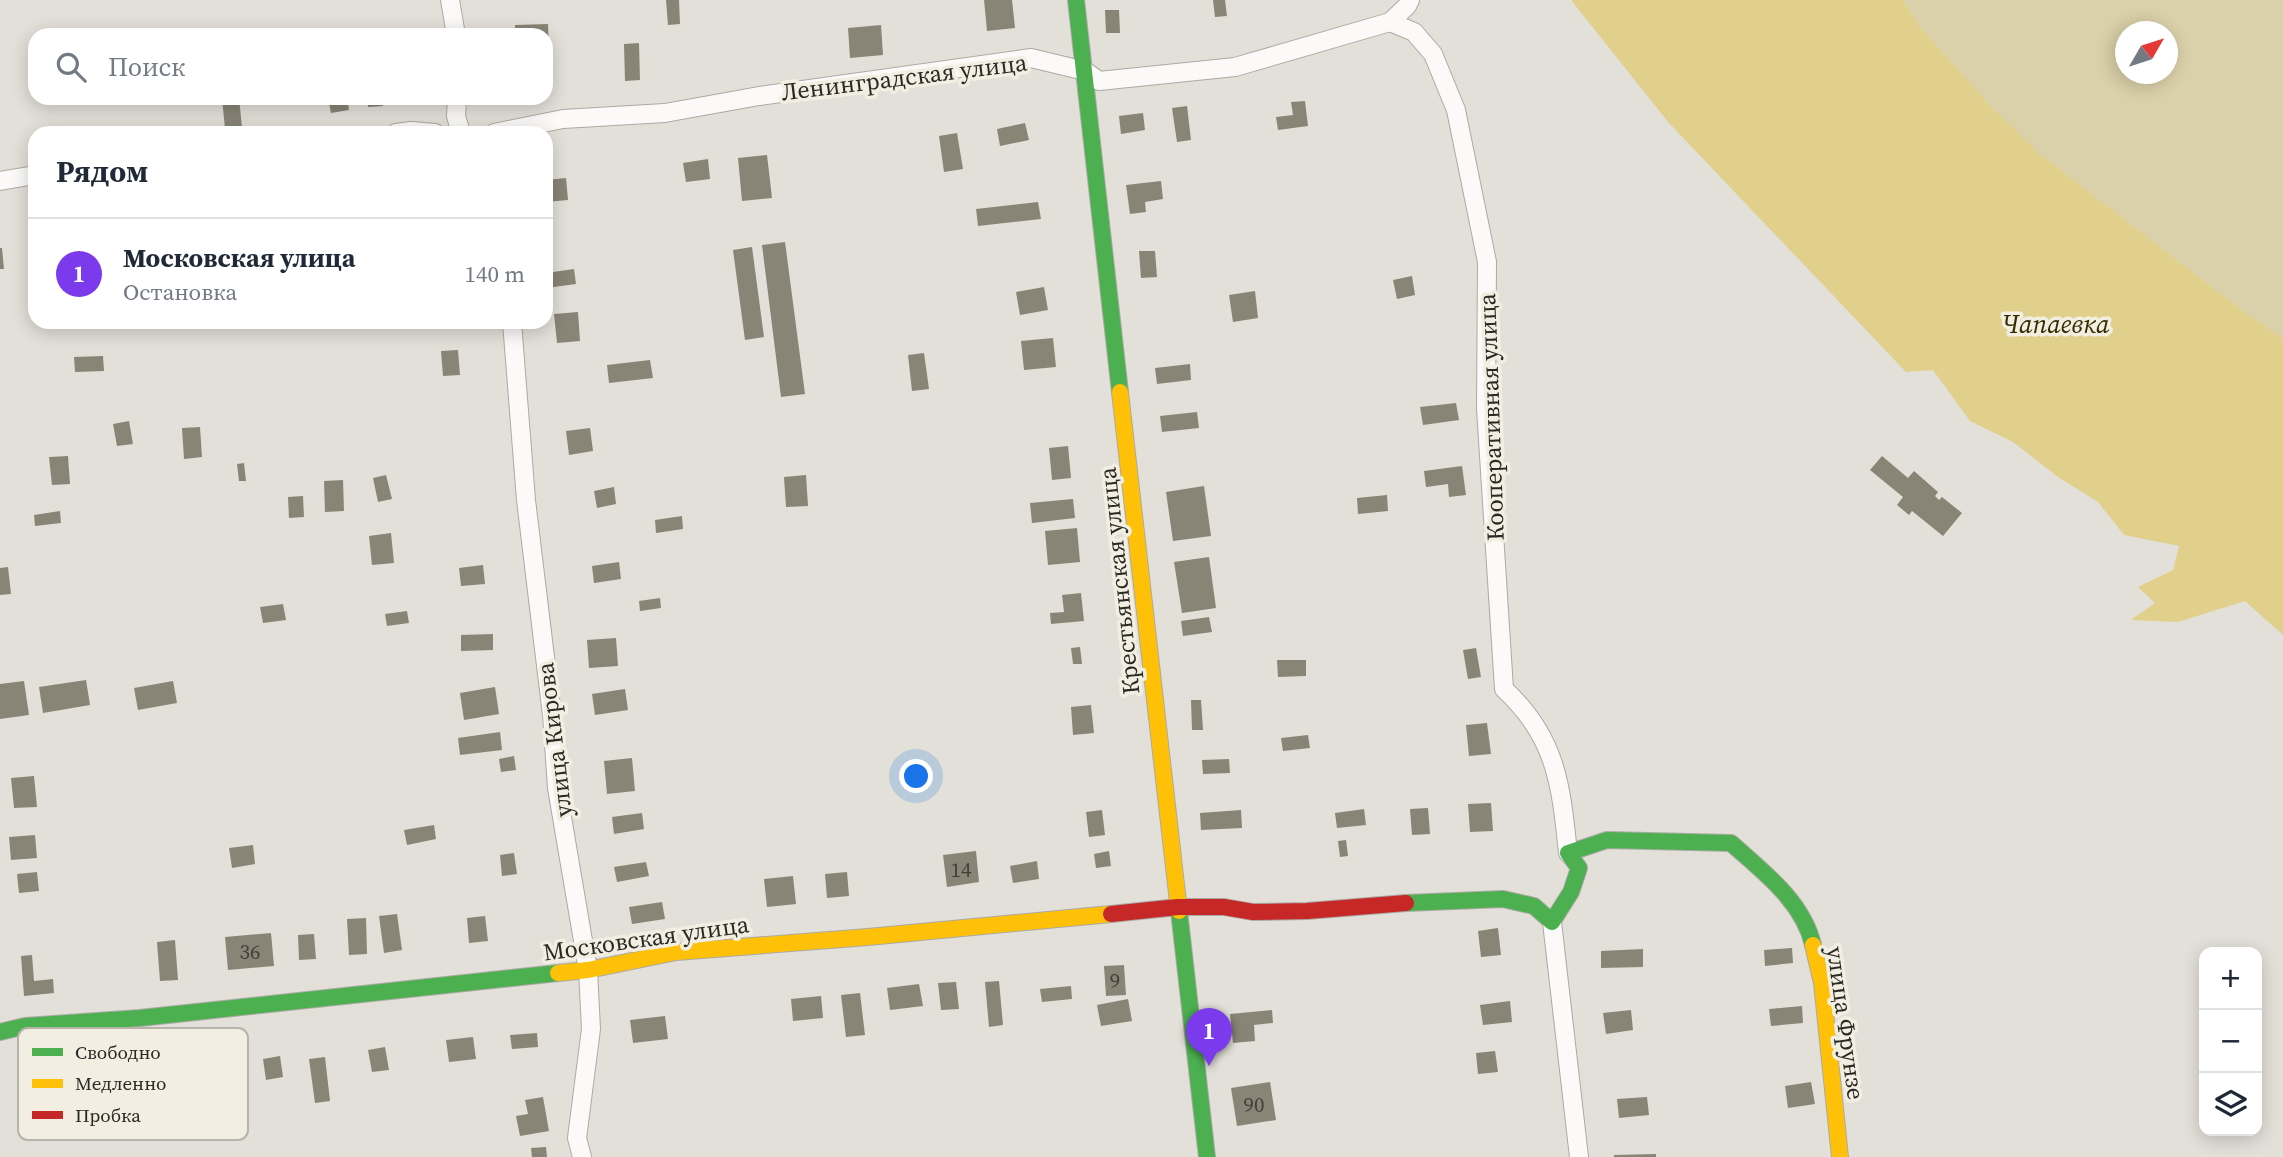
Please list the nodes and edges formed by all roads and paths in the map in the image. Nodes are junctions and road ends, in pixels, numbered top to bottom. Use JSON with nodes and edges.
{"nodes":[{"id":1,"x":450,"y":0,"type":"edge"},
{"id":2,"x":1076,"y":0,"type":"edge"},
{"id":3,"x":1410,"y":0,"type":"edge"},
{"id":4,"x":1390,"y":22,"type":"junction"},
{"id":5,"x":455,"y":28,"type":"edge"},
{"id":6,"x":1085,"y":71,"type":"junction"},
{"id":7,"x":457,"y":105,"type":"edge"},
{"id":8,"x":459,"y":126,"type":"edge"},
{"id":9,"x":528,"y":126,"type":"edge"},
{"id":10,"x":28,"y":176,"type":"edge"},
{"id":11,"x":0,"y":181,"type":"edge"},
{"id":12,"x":513,"y":329,"type":"edge"},
{"id":13,"x":1568,"y":853,"type":"junction"},
{"id":14,"x":1178,"y":907,"type":"junction"},
{"id":15,"x":1552,"y":922,"type":"junction"},
{"id":16,"x":588,"y":970,"type":"junction"},
{"id":17,"x":0,"y":1032,"type":"edge"},
{"id":18,"x":582,"y":1157,"type":"edge"},
{"id":19,"x":1207,"y":1157,"type":"edge"},
{"id":20,"x":1579,"y":1157,"type":"edge"},
{"id":21,"x":1840,"y":1157,"type":"edge"}],
"edges":[{"from":1,"to":5,"type":"street"},
{"from":2,"to":6,"type":"street","name":"Крестьянская улица"},
{"from":3,"to":4,"type":"street"},
{"from":4,"to":6,"type":"street","name":"Ленинградская улица"},
{"from":4,"to":13,"type":"street","name":"Кооперативная улица"},
{"from":6,"to":9,"type":"street","name":"Ленинградская улица"},
{"from":6,"to":14,"type":"street","name":"Крестьянская улица"},
{"from":7,"to":8,"type":"street"},
{"from":10,"to":11,"type":"street"},
{"from":12,"to":16,"type":"street","name":"улица Кирова"},
{"from":13,"to":15,"type":"street"},
{"from":13,"to":21,"type":"street","name":"улица Фрунзе"},
{"from":14,"to":15,"type":"street","name":"Московская улица"},
{"from":14,"to":16,"type":"street","name":"Московская улица"},
{"from":14,"to":19,"type":"street","name":"Крестьянская улица"},
{"from":15,"to":20,"type":"street"},
{"from":16,"to":17,"type":"street","name":"Московская улица"},
{"from":16,"to":18,"type":"street","name":"улица Кирова"}]}
